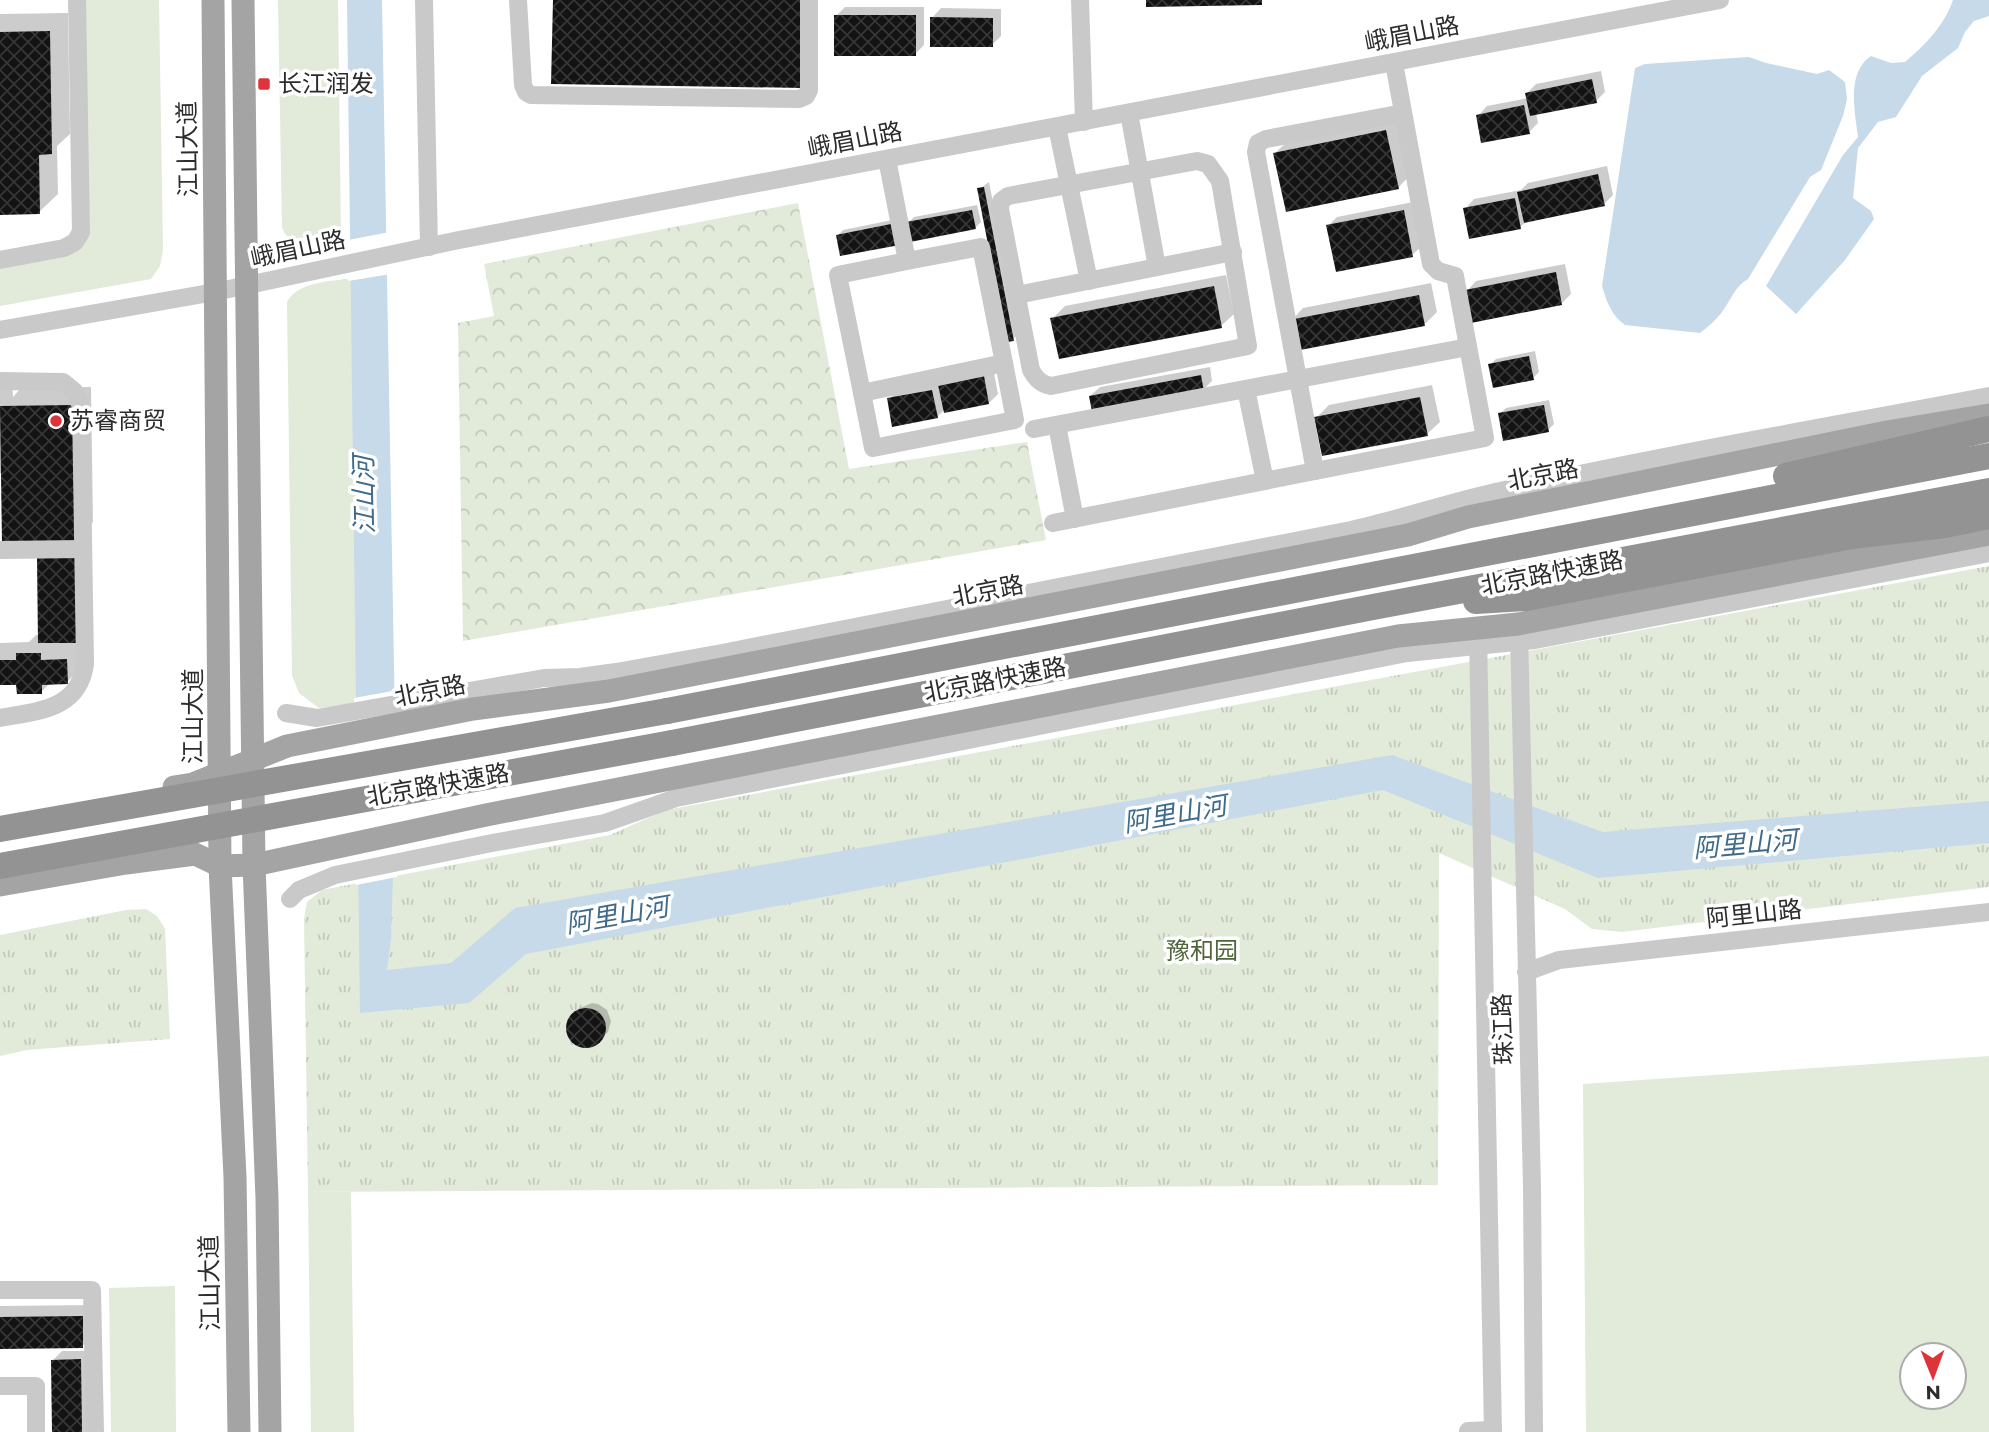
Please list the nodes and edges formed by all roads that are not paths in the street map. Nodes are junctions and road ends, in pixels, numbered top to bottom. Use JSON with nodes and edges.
{"nodes":[{"id":1,"x":77,"y":0,"type":"edge"},
{"id":2,"x":213,"y":0,"type":"edge"},
{"id":3,"x":243,"y":0,"type":"edge"},
{"id":4,"x":424,"y":0,"type":"edge"},
{"id":5,"x":518,"y":0,"type":"edge"},
{"id":6,"x":809,"y":0,"type":"edge"},
{"id":7,"x":1080,"y":0,"type":"edge"},
{"id":8,"x":1709,"y":1,"type":"edge"},
{"id":9,"x":1394,"y":63,"type":"junction"},
{"id":10,"x":1129,"y":113,"type":"junction"},
{"id":11,"x":1403,"y":113,"type":"junction"},
{"id":12,"x":1084,"y":122,"type":"junction"},
{"id":13,"x":1057,"y":127,"type":"junction"},
{"id":14,"x":887,"y":159,"type":"junction"},
{"id":15,"x":1140,"y":172,"type":"junction"},
{"id":16,"x":1069,"y":185,"type":"junction"},
{"id":17,"x":429,"y":247,"type":"junction"},
{"id":18,"x":1233,"y":253,"type":"junction"},
{"id":19,"x":0,"y":260,"type":"edge"},
{"id":20,"x":907,"y":261,"type":"junction"},
{"id":21,"x":1157,"y":267,"type":"junction"},
{"id":22,"x":1089,"y":281,"type":"junction"},
{"id":23,"x":246,"y":285,"type":"junction"},
{"id":24,"x":215,"y":292,"type":"junction"},
{"id":25,"x":1017,"y":295,"type":"junction"},
{"id":26,"x":0,"y":330,"type":"edge"},
{"id":27,"x":1468,"y":347,"type":"junction"},
{"id":28,"x":1004,"y":363,"type":"junction"},
{"id":29,"x":1298,"y":379,"type":"junction"},
{"id":30,"x":0,"y":381,"type":"edge"},
{"id":31,"x":1246,"y":389,"type":"junction"},
{"id":32,"x":862,"y":393,"type":"junction"},
{"id":33,"x":1989,"y":396,"type":"edge"},
{"id":34,"x":1989,"y":415,"type":"edge"},
{"id":35,"x":1057,"y":425,"type":"junction"},
{"id":36,"x":1034,"y":429,"type":"dead end"},
{"id":37,"x":1989,"y":429,"type":"edge"},
{"id":38,"x":1989,"y":456,"type":"edge"},
{"id":39,"x":1315,"y":471,"type":"junction"},
{"id":40,"x":1265,"y":481,"type":"junction"},
{"id":41,"x":1989,"y":491,"type":"edge"},
{"id":42,"x":1989,"y":516,"type":"edge"},
{"id":43,"x":1075,"y":519,"type":"junction"},
{"id":44,"x":1053,"y":523,"type":"dead end"},
{"id":45,"x":1989,"y":534,"type":"edge"},
{"id":46,"x":83,"y":549,"type":"junction"},
{"id":47,"x":0,"y":550,"type":"edge"},
{"id":48,"x":1989,"y":553,"type":"edge"},
{"id":49,"x":1446,"y":559,"type":"junction"},
{"id":50,"x":1373,"y":607,"type":"junction"},
{"id":51,"x":1519,"y":633,"type":"junction"},
{"id":52,"x":1478,"y":637,"type":"junction"},
{"id":53,"x":286,"y":713,"type":"dead end"},
{"id":54,"x":401,"y":714,"type":"junction"},
{"id":55,"x":0,"y":718,"type":"edge"},
{"id":56,"x":347,"y":723,"type":"junction"},
{"id":57,"x":253,"y":760,"type":"junction"},
{"id":58,"x":219,"y":773,"type":"junction"},
{"id":59,"x":0,"y":821,"type":"edge"},
{"id":60,"x":0,"y":829,"type":"edge"},
{"id":61,"x":254,"y":865,"type":"junction"},
{"id":62,"x":0,"y":866,"type":"edge"},
{"id":63,"x":220,"y":866,"type":"junction"},
{"id":64,"x":0,"y":885,"type":"edge"},
{"id":65,"x":289,"y":899,"type":"dead end"},
{"id":66,"x":1989,"y":912,"type":"edge"},
{"id":67,"x":1527,"y":972,"type":"junction"},
{"id":68,"x":0,"y":1290,"type":"edge"},
{"id":69,"x":0,"y":1386,"type":"edge"},
{"id":70,"x":1468,"y":1431,"type":"edge"},
{"id":71,"x":1493,"y":1431,"type":"edge"},
{"id":72,"x":36,"y":1432,"type":"edge"},
{"id":73,"x":95,"y":1432,"type":"edge"},
{"id":74,"x":239,"y":1432,"type":"edge"},
{"id":75,"x":270,"y":1432,"type":"edge"},
{"id":76,"x":1534,"y":1432,"type":"edge"}],
"edges":[{"from":1,"to":19,"type":"street"},
{"from":2,"to":24,"type":"main road","name":"江山大道"},
{"from":3,"to":23,"type":"main road"},
{"from":4,"to":17,"type":"street"},
{"from":5,"to":6,"type":"street"},
{"from":7,"to":12,"type":"street"},
{"from":8,"to":9,"type":"street","name":"峨眉山路"},
{"from":9,"to":10,"type":"street","name":"峨眉山路"},
{"from":9,"to":11,"type":"street"},
{"from":10,"to":12,"type":"street","name":"峨眉山路"},
{"from":10,"to":15,"type":"street"},
{"from":11,"to":27,"type":"street"},
{"from":11,"to":29,"type":"street"},
{"from":12,"to":13,"type":"street","name":"峨眉山路"},
{"from":13,"to":14,"type":"street","name":"峨眉山路"},
{"from":13,"to":16,"type":"street"},
{"from":14,"to":17,"type":"street","name":"峨眉山路"},
{"from":14,"to":20,"type":"street"},
{"from":15,"to":16,"type":"street"},
{"from":15,"to":18,"type":"street"},
{"from":15,"to":21,"type":"street"},
{"from":16,"to":22,"type":"street"},
{"from":16,"to":25,"type":"street"},
{"from":17,"to":23,"type":"street","name":"峨眉山路"},
{"from":18,"to":21,"type":"street"},
{"from":18,"to":25,"type":"street"},
{"from":20,"to":28,"type":"street"},
{"from":20,"to":32,"type":"street"},
{"from":21,"to":22,"type":"street"},
{"from":22,"to":25,"type":"street"},
{"from":23,"to":24,"type":"street","name":"峨眉山路"},
{"from":23,"to":57,"type":"main road"},
{"from":24,"to":26,"type":"street","name":"峨眉山路"},
{"from":24,"to":58,"type":"main road","name":"江山大道"},
{"from":27,"to":29,"type":"street"},
{"from":27,"to":39,"type":"street"},
{"from":28,"to":32,"type":"street"},
{"from":28,"to":32,"type":"street"},
{"from":29,"to":31,"type":"street"},
{"from":29,"to":39,"type":"street"},
{"from":30,"to":46,"type":"street"},
{"from":31,"to":35,"type":"street"},
{"from":31,"to":40,"type":"street"},
{"from":33,"to":54,"type":"street"},
{"from":34,"to":54,"type":"main road","name":"北京路"},
{"from":35,"to":36,"type":"street"},
{"from":35,"to":43,"type":"street"},
{"from":37,"to":49,"type":"highway"},
{"from":38,"to":49,"type":"highway","name":"北京路快速路"},
{"from":39,"to":40,"type":"street"},
{"from":40,"to":43,"type":"street"},
{"from":41,"to":50,"type":"highway","name":"北京路快速路"},
{"from":42,"to":50,"type":"highway"},
{"from":43,"to":44,"type":"street"},
{"from":45,"to":51,"type":"main road"},
{"from":46,"to":47,"type":"street"},
{"from":46,"to":55,"type":"street"},
{"from":48,"to":51,"type":"street"},
{"from":49,"to":60,"type":"highway","name":"北京路快速路","bridge":true},
{"from":50,"to":62,"type":"highway","name":"北京路快速路","bridge":true},
{"from":51,"to":52,"type":"main road"},
{"from":51,"to":67,"type":"street","name":"珠江路"},
{"from":52,"to":61,"type":"main road"},
{"from":52,"to":65,"type":"street"},
{"from":52,"to":71,"type":"street","name":"珠江路"},
{"from":53,"to":56,"type":"street"},
{"from":54,"to":56,"type":"main road","name":"北京路"},
{"from":56,"to":57,"type":"main road","name":"北京路"},
{"from":57,"to":58,"type":"main road","name":"北京路"},
{"from":57,"to":61,"type":"main road"},
{"from":58,"to":59,"type":"main road","name":"北京路"},
{"from":58,"to":63,"type":"main road","name":"江山大道"},
{"from":61,"to":63,"type":"main road"},
{"from":61,"to":75,"type":"main road"},
{"from":63,"to":64,"type":"main road"},
{"from":63,"to":74,"type":"main road","name":"江山大道"},
{"from":66,"to":67,"type":"street","name":"阿里山路"},
{"from":67,"to":76,"type":"street","name":"珠江路"},
{"from":68,"to":73,"type":"street"},
{"from":69,"to":72,"type":"street"},
{"from":70,"to":71,"type":"street"}]}
